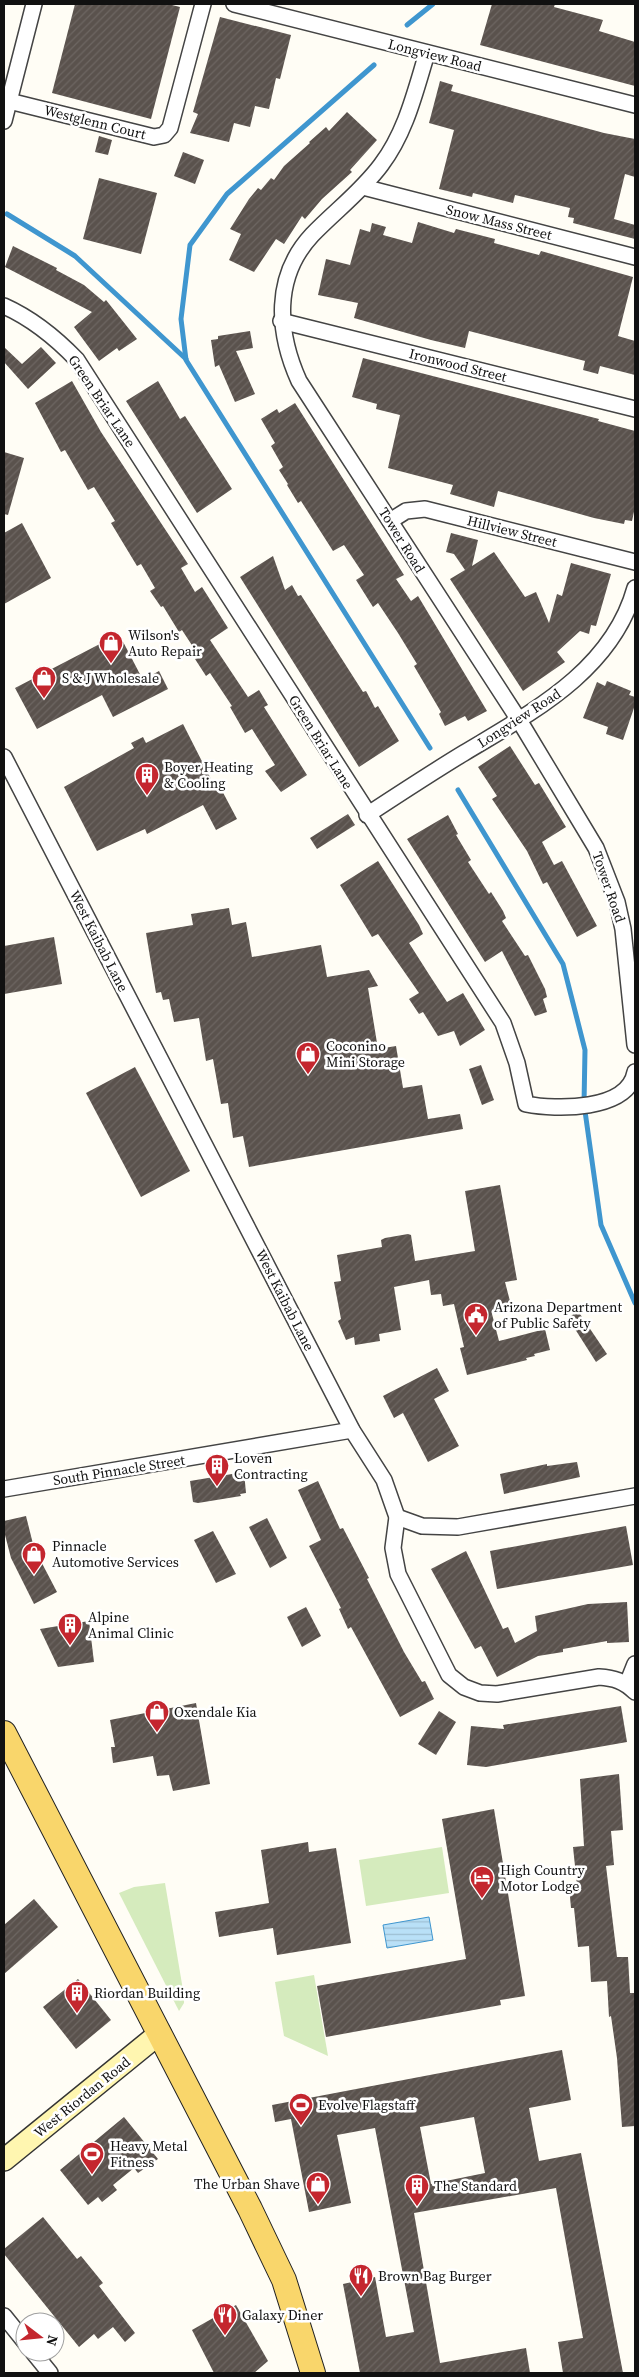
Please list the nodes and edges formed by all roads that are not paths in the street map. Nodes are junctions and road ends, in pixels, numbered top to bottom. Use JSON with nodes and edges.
{"nodes":[{"id":1,"x":34,"y":4,"type":"edge"},
{"id":2,"x":203,"y":4,"type":"edge"},
{"id":3,"x":234,"y":4,"type":"edge"},
{"id":4,"x":427,"y":53,"type":"junction"},
{"id":5,"x":9,"y":101,"type":"junction"},
{"id":6,"x":635,"y":105,"type":"edge"},
{"id":7,"x":4,"y":120,"type":"edge"},
{"id":8,"x":363,"y":187,"type":"junction"},
{"id":9,"x":635,"y":257,"type":"edge"},
{"id":10,"x":4,"y":306,"type":"edge"},
{"id":11,"x":281,"y":321,"type":"junction"},
{"id":12,"x":635,"y":409,"type":"edge"},
{"id":13,"x":390,"y":521,"type":"junction"},
{"id":14,"x":635,"y":562,"type":"edge"},
{"id":15,"x":635,"y":588,"type":"edge"},
{"id":16,"x":519,"y":720,"type":"junction"},
{"id":17,"x":4,"y":757,"type":"edge"},
{"id":18,"x":367,"y":815,"type":"junction"},
{"id":19,"x":635,"y":1045,"type":"edge"},
{"id":20,"x":635,"y":1072,"type":"edge"},
{"id":21,"x":352,"y":1430,"type":"junction"},
{"id":22,"x":4,"y":1489,"type":"edge"},
{"id":23,"x":635,"y":1496,"type":"edge"},
{"id":24,"x":397,"y":1516,"type":"junction"},
{"id":25,"x":635,"y":1664,"type":"edge"},
{"id":26,"x":631,"y":1688,"type":"edge"},
{"id":27,"x":4,"y":1733,"type":"edge"},
{"id":28,"x":160,"y":2033,"type":"junction"},
{"id":29,"x":4,"y":2160,"type":"edge"},
{"id":30,"x":4,"y":2316,"type":"edge"},
{"id":31,"x":15,"y":2330,"type":"edge"},
{"id":32,"x":41,"y":2362,"type":"edge"},
{"id":33,"x":50,"y":2373,"type":"edge"},
{"id":34,"x":313,"y":2373,"type":"edge"}],
"edges":[{"from":1,"to":5,"type":"street"},
{"from":2,"to":5,"type":"street","name":"Westglenn Court"},
{"from":3,"to":4,"type":"street","name":"Longview Road"},
{"from":4,"to":6,"type":"street","name":"Longview Road"},
{"from":4,"to":8,"type":"street","name":"Tower Road"},
{"from":5,"to":7,"type":"street"},
{"from":8,"to":9,"type":"street","name":"Snow Mass Street"},
{"from":8,"to":11,"type":"street","name":"Tower Road"},
{"from":10,"to":18,"type":"street","name":"Green Briar Lane"},
{"from":11,"to":12,"type":"street","name":"Ironwood Street"},
{"from":11,"to":13,"type":"street","name":"Tower Road"},
{"from":13,"to":14,"type":"street","name":"Hillview Street"},
{"from":13,"to":16,"type":"street","name":"Tower Road"},
{"from":15,"to":16,"type":"street","name":"Longview Road"},
{"from":16,"to":18,"type":"street","name":"Longview Road"},
{"from":16,"to":19,"type":"street","name":"Tower Road"},
{"from":17,"to":21,"type":"street","name":"West Kaibab Lane"},
{"from":18,"to":20,"type":"street","name":"Green Briar Lane"},
{"from":21,"to":22,"type":"street","name":"South Pinnacle Street"},
{"from":21,"to":24,"type":"street","name":"West Kaibab Lane"},
{"from":23,"to":24,"type":"street"},
{"from":24,"to":26,"type":"street","name":"West Kaibab Lane"},
{"from":25,"to":26,"type":"street"},
{"from":27,"to":28,"type":"main road"},
{"from":28,"to":29,"type":"street","name":"West Riordan Road"},
{"from":28,"to":34,"type":"main road"},
{"from":30,"to":31,"type":"street"},
{"from":32,"to":33,"type":"street"}]}
